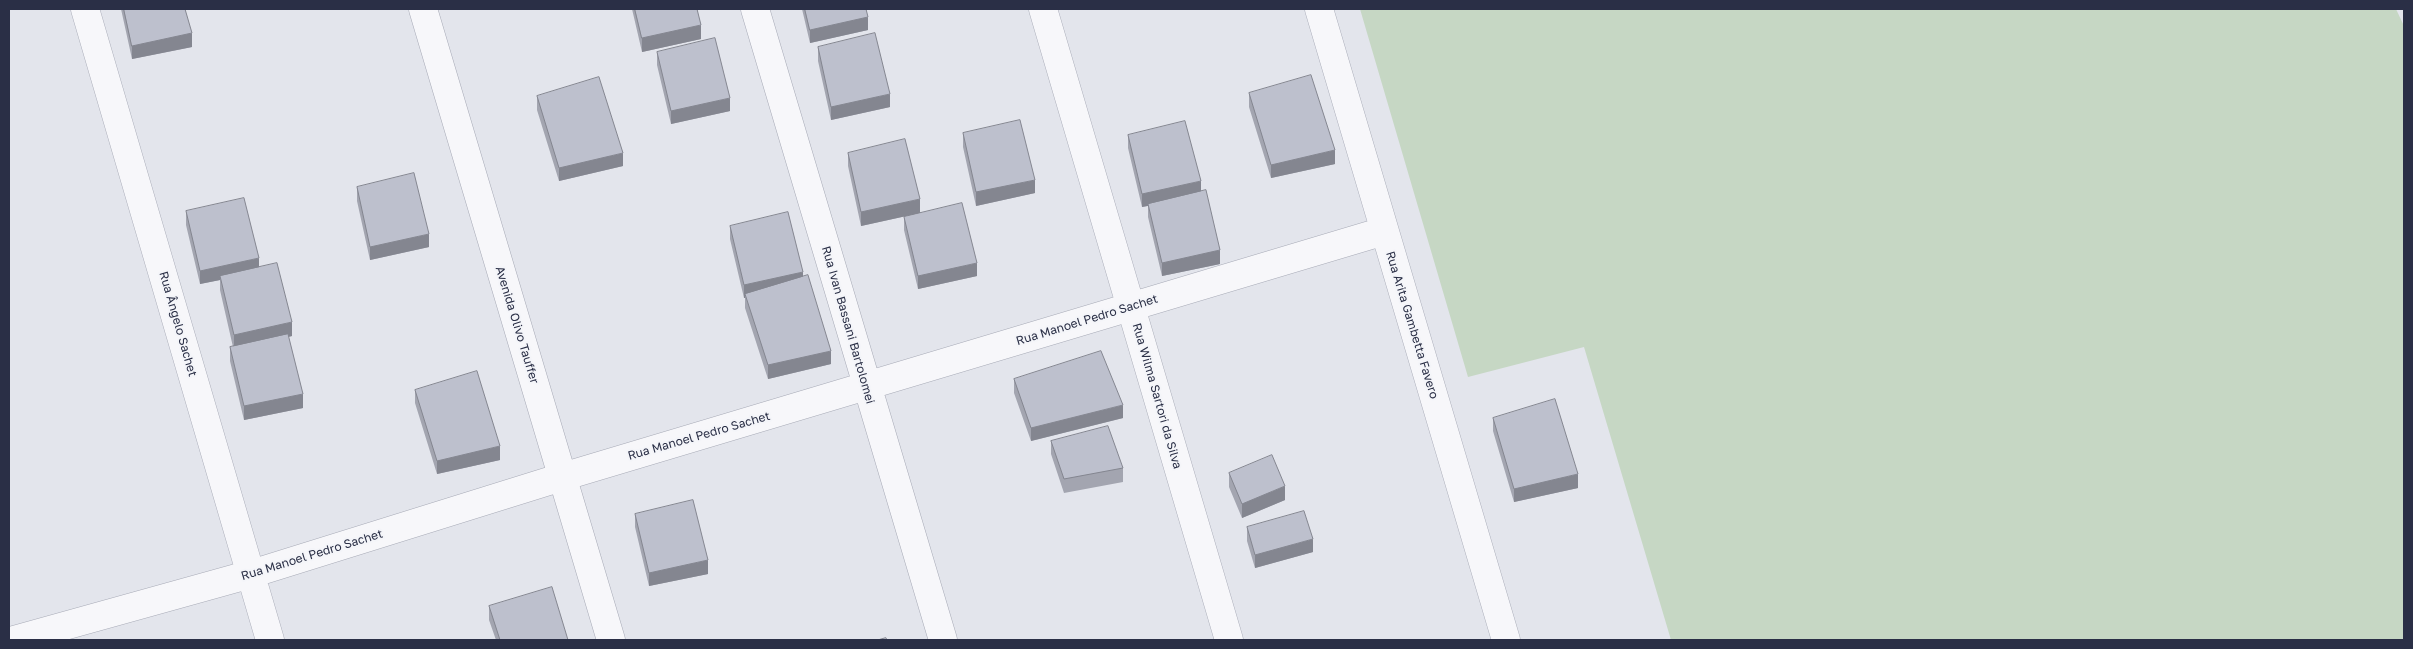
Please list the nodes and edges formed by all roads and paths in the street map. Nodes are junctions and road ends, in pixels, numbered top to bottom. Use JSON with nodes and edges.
{"nodes":[{"id":1,"x":85,"y":9,"type":"edge"},
{"id":2,"x":423,"y":9,"type":"edge"},
{"id":3,"x":755,"y":9,"type":"edge"},
{"id":4,"x":1043,"y":9,"type":"edge"},
{"id":5,"x":1319,"y":9,"type":"edge"},
{"id":6,"x":1384,"y":231,"type":"junction"},
{"id":7,"x":1131,"y":306,"type":"junction"},
{"id":8,"x":867,"y":387,"type":"junction"},
{"id":9,"x":562,"y":477,"type":"junction"},
{"id":10,"x":251,"y":574,"type":"junction"},
{"id":11,"x":14,"y":640,"type":"edge"},
{"id":12,"x":270,"y":640,"type":"edge"},
{"id":13,"x":611,"y":640,"type":"edge"},
{"id":14,"x":943,"y":640,"type":"edge"},
{"id":15,"x":1230,"y":640,"type":"edge"},
{"id":16,"x":1506,"y":640,"type":"edge"}],
"edges":[{"from":1,"to":10,"type":"street","name":"Rua Ângelo Sachet"},
{"from":2,"to":9,"type":"street","name":"Avenida Olivo Tauffer"},
{"from":3,"to":8,"type":"street","name":"Rua Ivan Bassani Bartolomei"},
{"from":4,"to":7,"type":"street","name":"Rua Wilma Sartori da Silva"},
{"from":5,"to":6,"type":"street","name":"Rua Arita Gambetta Favero"},
{"from":6,"to":7,"type":"street","name":"Rua Manoel Pedro Sachet"},
{"from":6,"to":16,"type":"street","name":"Rua Arita Gambetta Favero"},
{"from":7,"to":8,"type":"street","name":"Rua Manoel Pedro Sachet"},
{"from":7,"to":15,"type":"street","name":"Rua Wilma Sartori da Silva"},
{"from":8,"to":9,"type":"street","name":"Rua Manoel Pedro Sachet"},
{"from":8,"to":14,"type":"street","name":"Rua Ivan Bassani Bartolomei"},
{"from":9,"to":10,"type":"street","name":"Rua Manoel Pedro Sachet"},
{"from":9,"to":13,"type":"street","name":"Avenida Olivo Tauffer"},
{"from":10,"to":11,"type":"street","name":"Rua Manoel Pedro Sachet"},
{"from":10,"to":12,"type":"street","name":"Rua Ângelo Sachet"}]}
